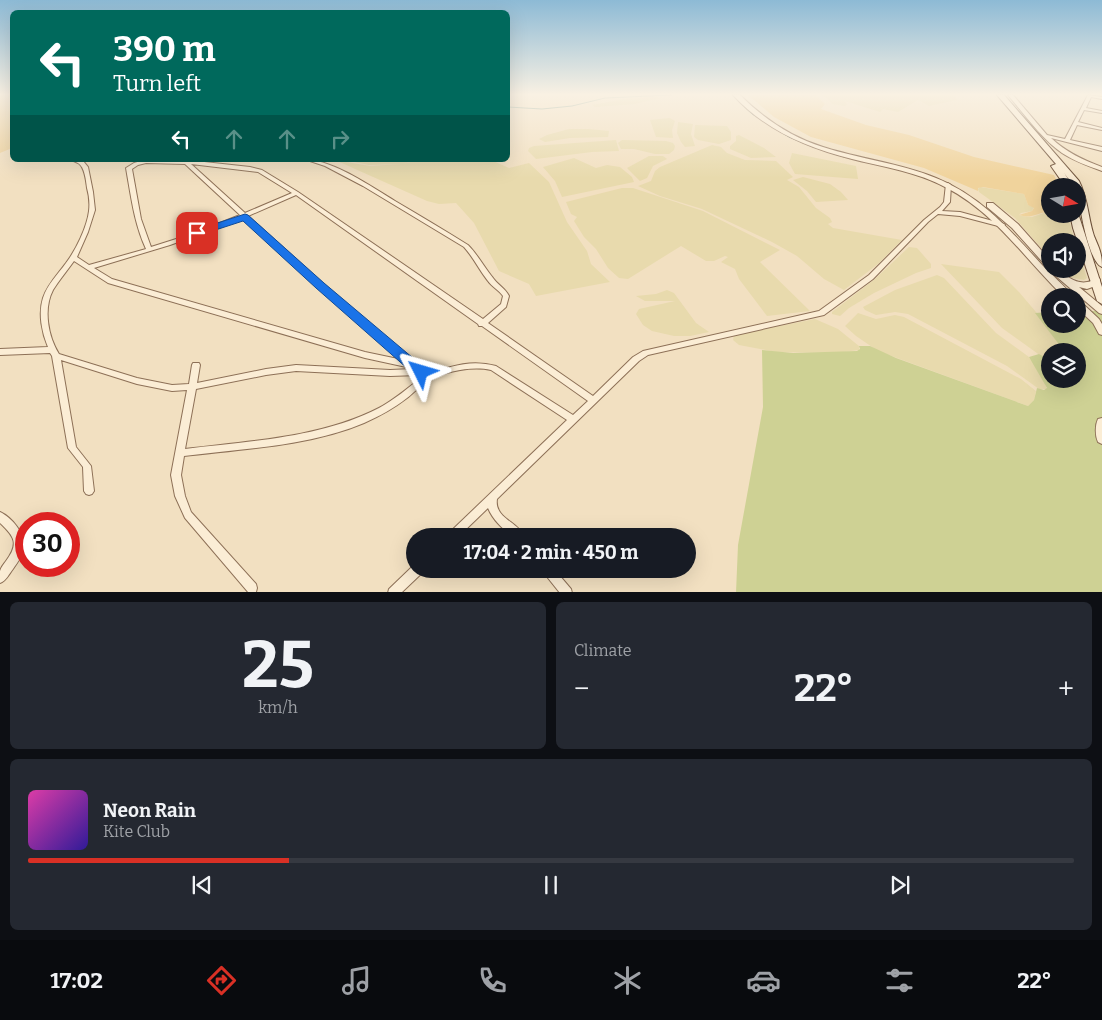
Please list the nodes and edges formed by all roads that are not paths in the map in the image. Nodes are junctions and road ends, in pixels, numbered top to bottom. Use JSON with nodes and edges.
{"nodes":[{"id":1,"x":768,"y":123,"type":"edge"},
{"id":2,"x":775,"y":123,"type":"edge"},
{"id":3,"x":1018,"y":123,"type":"edge"},
{"id":4,"x":1025,"y":123,"type":"edge"},
{"id":5,"x":1035,"y":123,"type":"edge"},
{"id":6,"x":1076,"y":123,"type":"joint"},
{"id":7,"x":1102,"y":129,"type":"edge"},
{"id":8,"x":1033,"y":132,"type":"junction"},
{"id":9,"x":1046,"y":135,"type":"junction"},
{"id":10,"x":1067,"y":140,"type":"junction"},
{"id":11,"x":1102,"y":148,"type":"edge"},
{"id":12,"x":81,"y":162,"type":"edge"},
{"id":13,"x":186,"y":162,"type":"junction"},
{"id":14,"x":317,"y":162,"type":"edge"},
{"id":15,"x":1102,"y":169,"type":"edge"},
{"id":16,"x":1064,"y":178,"type":"edge"},
{"id":17,"x":948,"y":185,"type":"junction"},
{"id":18,"x":296,"y":193,"type":"junction"},
{"id":19,"x":935,"y":213,"type":"junction"},
{"id":20,"x":245,"y":217,"type":"junction"},
{"id":21,"x":1076,"y":223,"type":"edge"},
{"id":22,"x":1005,"y":226,"type":"junction"},
{"id":23,"x":149,"y":249,"type":"junction"},
{"id":24,"x":1041,"y":255,"type":"edge"},
{"id":25,"x":73,"y":258,"type":"junction"},
{"id":26,"x":1102,"y":264,"type":"edge"},
{"id":27,"x":89,"y":267,"type":"junction"},
{"id":28,"x":1061,"y":278,"type":"joint"},
{"id":29,"x":1096,"y":280,"type":"junction"},
{"id":30,"x":1061,"y":288,"type":"edge"},
{"id":31,"x":1102,"y":307,"type":"edge"},
{"id":32,"x":1086,"y":311,"type":"edge"},
{"id":33,"x":1099,"y":322,"type":"edge"},
{"id":34,"x":482,"y":324,"type":"junction"},
{"id":35,"x":1102,"y":332,"type":"edge"},
{"id":36,"x":0,"y":352,"type":"edge"},
{"id":37,"x":54,"y":353,"type":"junction"},
{"id":38,"x":196,"y":365,"type":"dead end"},
{"id":39,"x":413,"y":366,"type":"junction"},
{"id":40,"x":424,"y":375,"type":"junction"},
{"id":41,"x":192,"y":387,"type":"junction"},
{"id":42,"x":593,"y":400,"type":"junction"},
{"id":43,"x":573,"y":419,"type":"junction"},
{"id":44,"x":1102,"y":422,"type":"edge"},
{"id":45,"x":1102,"y":439,"type":"edge"},
{"id":46,"x":180,"y":453,"type":"junction"},
{"id":47,"x":89,"y":492,"type":"dead end"},
{"id":48,"x":493,"y":497,"type":"junction"},
{"id":49,"x":0,"y":517,"type":"edge"},
{"id":50,"x":460,"y":528,"type":"edge"},
{"id":51,"x":511,"y":528,"type":"edge"},
{"id":52,"x":0,"y":578,"type":"edge"},
{"id":53,"x":408,"y":578,"type":"edge"},
{"id":54,"x":555,"y":578,"type":"edge"},
{"id":55,"x":252,"y":588,"type":"dead end"},
{"id":56,"x":393,"y":592,"type":"edge"},
{"id":57,"x":567,"y":592,"type":"edge"}],
"edges":[{"from":1,"to":17,"type":"street"},
{"from":2,"to":24,"type":"street"},
{"from":3,"to":16,"type":"main road"},
{"from":4,"to":8,"type":"main road"},
{"from":5,"to":9,"type":"street"},
{"from":6,"to":7,"type":"street"},
{"from":6,"to":10,"type":"street"},
{"from":8,"to":9,"type":"street"},
{"from":8,"to":26,"type":"main road"},
{"from":9,"to":10,"type":"street"},
{"from":9,"to":15,"type":"street"},
{"from":10,"to":11,"type":"street"},
{"from":12,"to":25,"type":"street"},
{"from":13,"to":18,"type":"street"},
{"from":13,"to":20,"type":"street"},
{"from":13,"to":23,"type":"street"},
{"from":14,"to":34,"type":"street"},
{"from":17,"to":19,"type":"street"},
{"from":17,"to":22,"type":"street"},
{"from":18,"to":20,"type":"street"},
{"from":18,"to":34,"type":"street"},
{"from":19,"to":22,"type":"street"},
{"from":19,"to":42,"type":"street"},
{"from":20,"to":23,"type":"street"},
{"from":20,"to":39,"type":"street"},
{"from":21,"to":29,"type":"main road"},
{"from":22,"to":30,"type":"street"},
{"from":23,"to":27,"type":"street"},
{"from":25,"to":27,"type":"street"},
{"from":25,"to":37,"type":"street"},
{"from":27,"to":39,"type":"street"},
{"from":28,"to":29,"type":"street"},
{"from":28,"to":31,"type":"street"},
{"from":29,"to":31,"type":"main road"},
{"from":31,"to":33,"type":"street"},
{"from":32,"to":33,"type":"street"},
{"from":33,"to":35,"type":"street"},
{"from":34,"to":42,"type":"street"},
{"from":36,"to":37,"type":"street"},
{"from":37,"to":41,"type":"street"},
{"from":37,"to":47,"type":"street"},
{"from":38,"to":41,"type":"street"},
{"from":39,"to":40,"type":"street"},
{"from":40,"to":41,"type":"street"},
{"from":40,"to":43,"type":"street"},
{"from":40,"to":46,"type":"street"},
{"from":41,"to":46,"type":"street"},
{"from":42,"to":43,"type":"street"},
{"from":43,"to":48,"type":"street"},
{"from":44,"to":45,"type":"street"},
{"from":46,"to":55,"type":"street"},
{"from":48,"to":50,"type":"street"},
{"from":48,"to":51,"type":"street"},
{"from":49,"to":52,"type":"street"},
{"from":53,"to":56,"type":"street"},
{"from":54,"to":57,"type":"street"}]}
